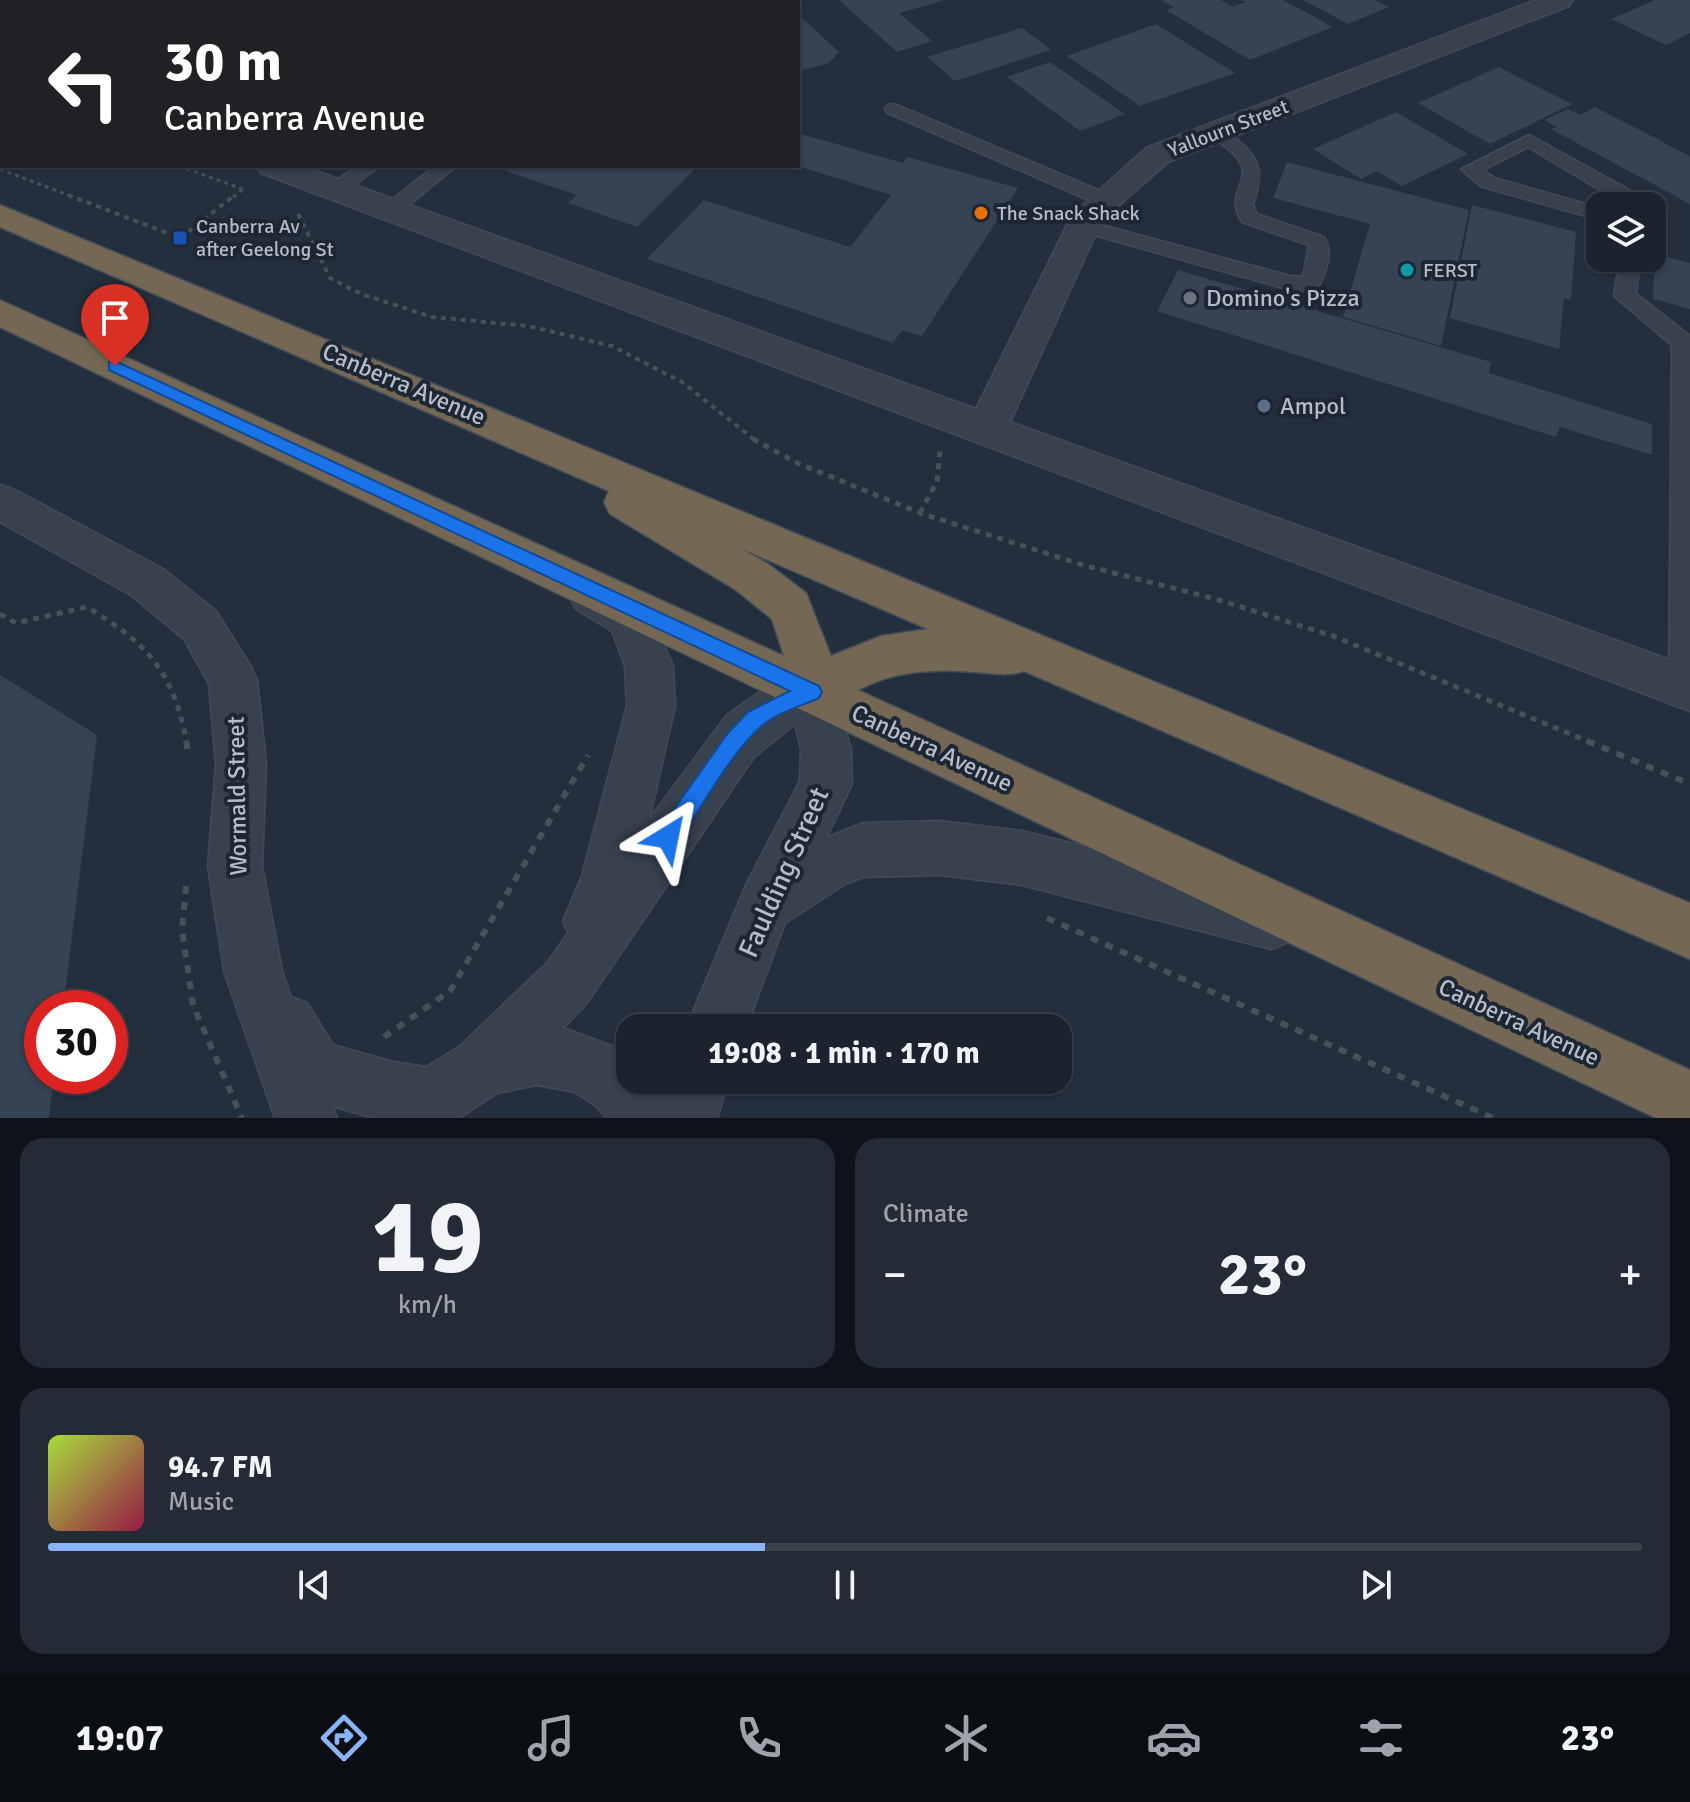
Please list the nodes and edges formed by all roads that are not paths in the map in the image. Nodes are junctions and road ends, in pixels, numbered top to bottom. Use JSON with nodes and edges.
{"nodes":[{"id":1,"x":1560,"y":0,"type":"edge"},
{"id":2,"x":894,"y":109,"type":"dead end"},
{"id":3,"x":1217,"y":132,"type":"junction"},
{"id":4,"x":368,"y":168,"type":"edge"},
{"id":5,"x":444,"y":168,"type":"edge"},
{"id":6,"x":256,"y":183,"type":"edge"},
{"id":7,"x":336,"y":189,"type":"junction"},
{"id":8,"x":1620,"y":192,"type":"edge"},
{"id":9,"x":391,"y":210,"type":"junction"},
{"id":10,"x":1586,"y":210,"type":"edge"},
{"id":11,"x":1094,"y":213,"type":"junction"},
{"id":12,"x":0,"y":215,"type":"edge"},
{"id":13,"x":1628,"y":272,"type":"edge"},
{"id":14,"x":0,"y":312,"type":"edge"},
{"id":15,"x":1687,"y":343,"type":"edge"},
{"id":16,"x":504,"y":427,"type":"junction"},
{"id":17,"x":986,"y":430,"type":"junction"},
{"id":18,"x":0,"y":502,"type":"edge"},
{"id":19,"x":548,"y":569,"type":"junction"},
{"id":20,"x":1043,"y":656,"type":"junction"},
{"id":21,"x":1687,"y":688,"type":"edge"},
{"id":22,"x":812,"y":692,"type":"junction"},
{"id":23,"x":765,"y":904,"type":"junction"},
{"id":24,"x":1690,"y":931,"type":"edge"},
{"id":25,"x":1343,"y":940,"type":"junction"},
{"id":26,"x":567,"y":983,"type":"junction"},
{"id":27,"x":722,"y":1014,"type":"edge"},
{"id":28,"x":481,"y":1067,"type":"junction"},
{"id":29,"x":694,"y":1094,"type":"edge"},
{"id":30,"x":324,"y":1098,"type":"edge"},
{"id":31,"x":1690,"y":1102,"type":"edge"},
{"id":32,"x":424,"y":1108,"type":"edge"},
{"id":33,"x":642,"y":1118,"type":"edge"},
{"id":34,"x":686,"y":1118,"type":"edge"}],
"edges":[{"from":1,"to":3,"type":"street","name":"Yallourn Street"},
{"from":2,"to":11,"type":"lane"},
{"from":3,"to":11,"type":"street","name":"Yallourn Street"},
{"from":3,"to":11,"type":"lane"},
{"from":4,"to":7,"type":"lane"},
{"from":5,"to":9,"type":"lane"},
{"from":6,"to":7,"type":"street"},
{"from":7,"to":9,"type":"street"},
{"from":8,"to":10,"type":"lane"},
{"from":9,"to":17,"type":"street"},
{"from":11,"to":17,"type":"street","name":"Yallourn Street"},
{"from":12,"to":16,"type":"highway","name":"Canberra Avenue"},
{"from":13,"to":15,"type":"lane"},
{"from":14,"to":19,"type":"highway","name":"Canberra Avenue"},
{"from":15,"to":21,"type":"lane"},
{"from":16,"to":20,"type":"highway","name":"Canberra Avenue"},
{"from":16,"to":22,"type":"highway"},
{"from":17,"to":21,"type":"street"},
{"from":18,"to":30,"type":"street","name":"Wormald Street"},
{"from":19,"to":22,"type":"highway","name":"Canberra Avenue"},
{"from":19,"to":26,"type":"street"},
{"from":20,"to":22,"type":"highway"},
{"from":20,"to":24,"type":"highway","name":"Canberra Avenue"},
{"from":22,"to":23,"type":"street","name":"Faulding Street"},
{"from":22,"to":25,"type":"highway","name":"Canberra Avenue"},
{"from":22,"to":26,"type":"street"},
{"from":23,"to":25,"type":"street"},
{"from":23,"to":27,"type":"street","name":"Faulding Street"},
{"from":25,"to":31,"type":"highway","name":"Canberra Avenue"},
{"from":26,"to":28,"type":"street"},
{"from":28,"to":32,"type":"street"},
{"from":28,"to":33,"type":"street"},
{"from":29,"to":34,"type":"street"},
{"from":30,"to":32,"type":"street","name":"Wormald Street"}]}
